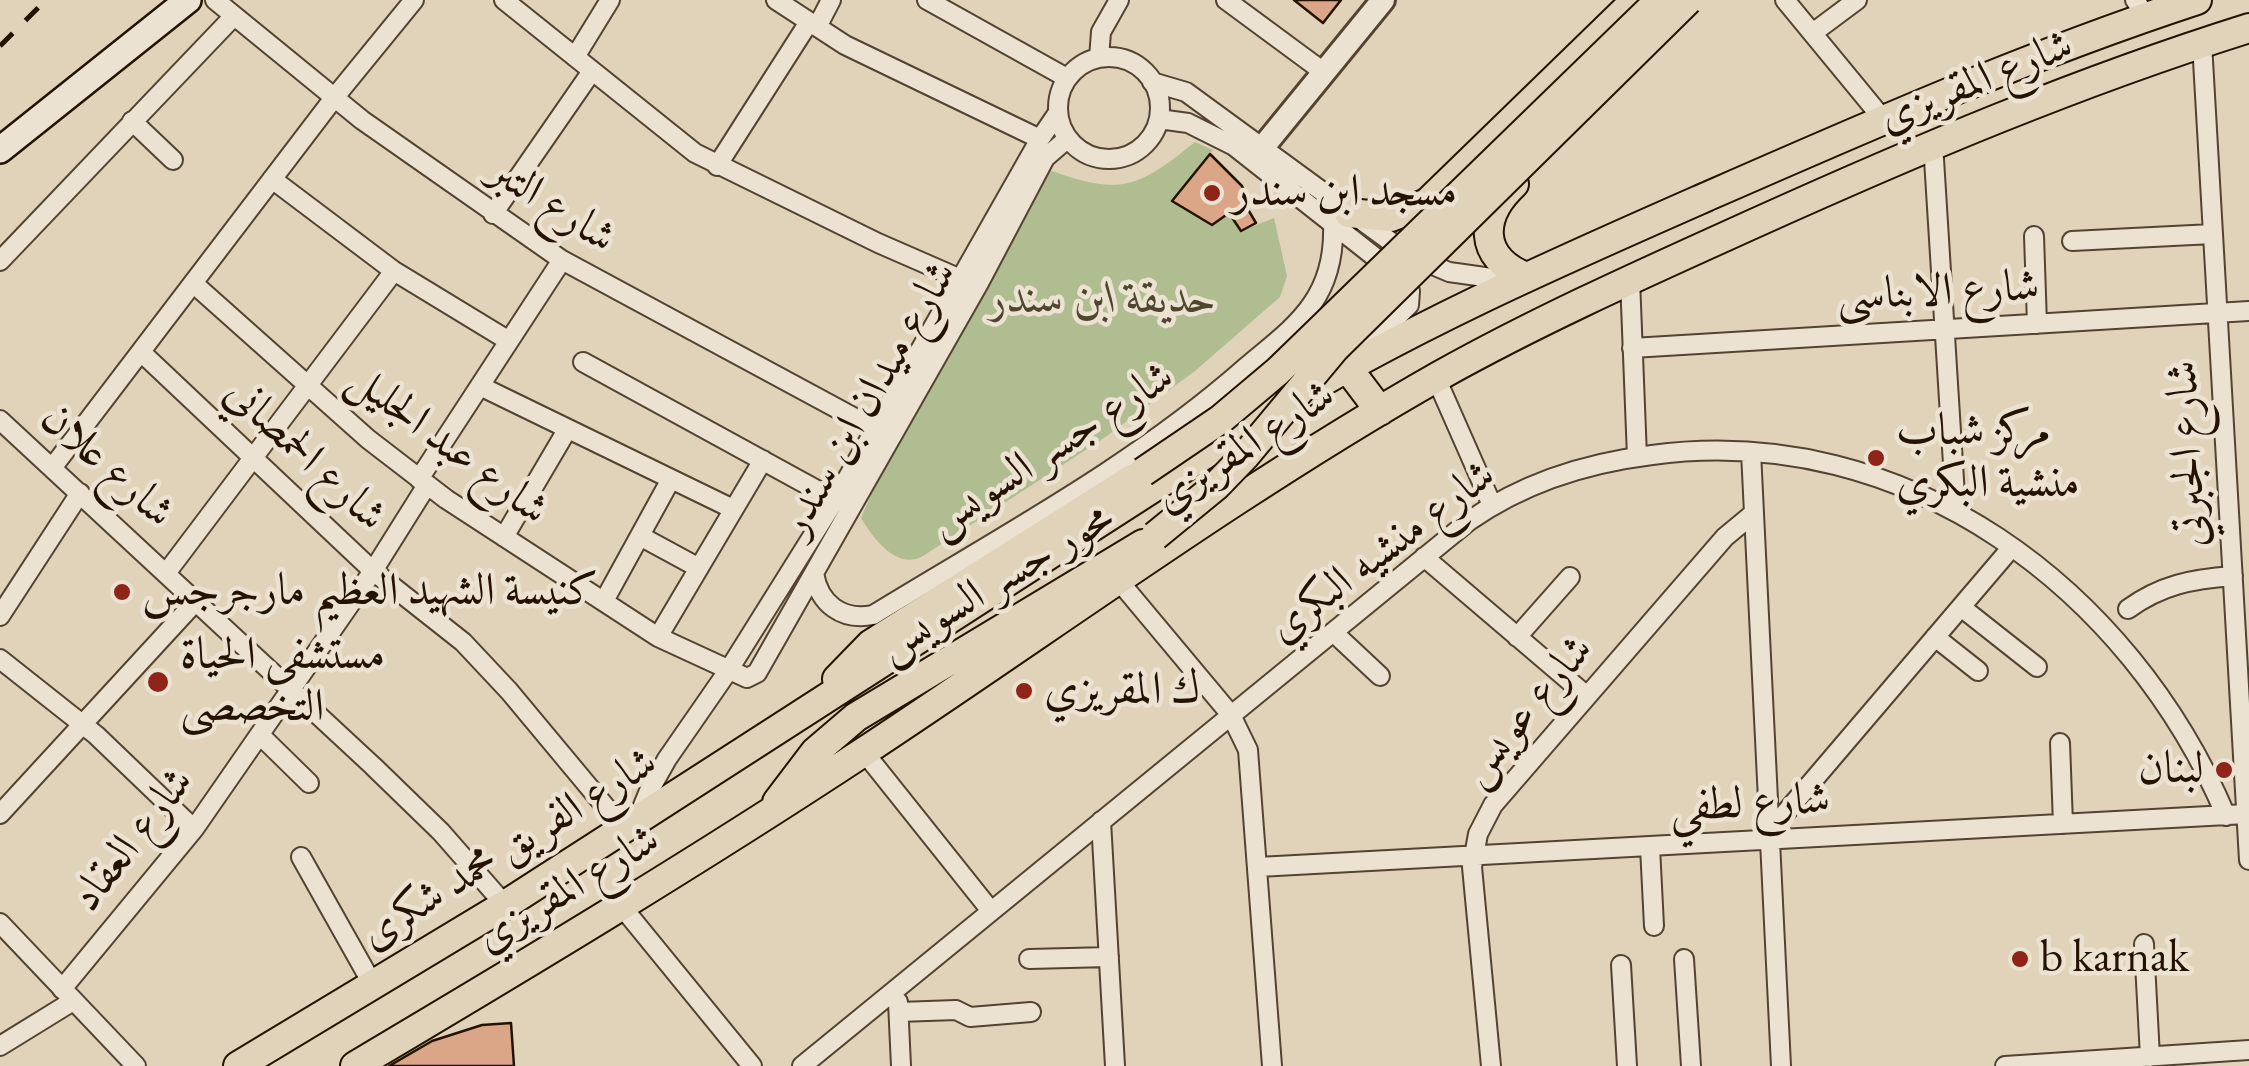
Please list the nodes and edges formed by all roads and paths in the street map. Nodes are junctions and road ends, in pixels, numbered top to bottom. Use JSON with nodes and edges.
{"nodes":[{"id":1,"x":188,"y":0,"type":"edge"},
{"id":2,"x":216,"y":0,"type":"edge"},
{"id":3,"x":414,"y":0,"type":"edge"},
{"id":4,"x":504,"y":0,"type":"edge"},
{"id":5,"x":610,"y":0,"type":"edge"},
{"id":6,"x":776,"y":0,"type":"edge"},
{"id":7,"x":831,"y":0,"type":"edge"},
{"id":8,"x":927,"y":0,"type":"edge"},
{"id":9,"x":1119,"y":0,"type":"edge"},
{"id":10,"x":1226,"y":0,"type":"edge"},
{"id":11,"x":1383,"y":0,"type":"edge"},
{"id":12,"x":1636,"y":0,"type":"edge"},
{"id":13,"x":1660,"y":0,"type":"edge"},
{"id":14,"x":1688,"y":0,"type":"edge"},
{"id":15,"x":1703,"y":0,"type":"edge"},
{"id":16,"x":1785,"y":0,"type":"edge"},
{"id":17,"x":1858,"y":0,"type":"edge"},
{"id":18,"x":2197,"y":0,"type":"edge"},
{"id":19,"x":2141,"y":8,"type":"edge"},
{"id":20,"x":234,"y":16,"type":"junction"},
{"id":21,"x":813,"y":24,"type":"junction"},
{"id":22,"x":2249,"y":28,"type":"edge"},
{"id":23,"x":1814,"y":32,"type":"junction"},
{"id":24,"x":2202,"y":43,"type":"junction"},
{"id":25,"x":574,"y":57,"type":"junction"},
{"id":26,"x":1099,"y":58,"type":"junction"},
{"id":27,"x":592,"y":71,"type":"junction"},
{"id":28,"x":1325,"y":73,"type":"junction"},
{"id":29,"x":1067,"y":78,"type":"junction"},
{"id":30,"x":1152,"y":82,"type":"junction"},
{"id":31,"x":334,"y":98,"type":"junction"},
{"id":32,"x":1057,"y":114,"type":"junction"},
{"id":33,"x":1159,"y":119,"type":"junction"},
{"id":34,"x":1883,"y":119,"type":"junction"},
{"id":35,"x":132,"y":121,"type":"junction"},
{"id":36,"x":1040,"y":139,"type":"junction"},
{"id":37,"x":1067,"y":139,"type":"junction"},
{"id":38,"x":1934,"y":143,"type":"junction"},
{"id":39,"x":1262,"y":148,"type":"junction"},
{"id":40,"x":0,"y":150,"type":"edge"},
{"id":41,"x":173,"y":160,"type":"dead end"},
{"id":42,"x":717,"y":166,"type":"junction"},
{"id":43,"x":272,"y":180,"type":"junction"},
{"id":44,"x":1444,"y":188,"type":"junction"},
{"id":45,"x":1493,"y":207,"type":"junction"},
{"id":46,"x":493,"y":214,"type":"junction"},
{"id":47,"x":1341,"y":219,"type":"junction"},
{"id":48,"x":2213,"y":234,"type":"junction"},
{"id":49,"x":2034,"y":236,"type":"dead end"},
{"id":50,"x":2072,"y":241,"type":"dead end"},
{"id":51,"x":562,"y":260,"type":"junction"},
{"id":52,"x":0,"y":261,"type":"edge"},
{"id":53,"x":1428,"y":265,"type":"junction"},
{"id":54,"x":394,"y":272,"type":"junction"},
{"id":55,"x":1522,"y":279,"type":"junction"},
{"id":56,"x":1630,"y":279,"type":"junction"},
{"id":57,"x":969,"y":283,"type":"junction"},
{"id":58,"x":193,"y":284,"type":"junction"},
{"id":59,"x":1410,"y":291,"type":"junction"},
{"id":60,"x":2249,"y":312,"type":"edge"},
{"id":61,"x":2218,"y":313,"type":"junction"},
{"id":62,"x":2038,"y":324,"type":"junction"},
{"id":63,"x":1944,"y":329,"type":"junction"},
{"id":64,"x":510,"y":341,"type":"junction"},
{"id":65,"x":1632,"y":348,"type":"junction"},
{"id":66,"x":141,"y":352,"type":"junction"},
{"id":67,"x":584,"y":362,"type":"dead end"},
{"id":68,"x":1346,"y":366,"type":"junction"},
{"id":69,"x":1436,"y":378,"type":"junction"},
{"id":70,"x":308,"y":386,"type":"junction"},
{"id":71,"x":480,"y":386,"type":"junction"},
{"id":72,"x":1380,"y":411,"type":"junction"},
{"id":73,"x":0,"y":420,"type":"edge"},
{"id":74,"x":568,"y":430,"type":"junction"},
{"id":75,"x":877,"y":430,"type":"junction"},
{"id":76,"x":1751,"y":452,"type":"junction"},
{"id":77,"x":1637,"y":457,"type":"junction"},
{"id":78,"x":254,"y":458,"type":"junction"},
{"id":79,"x":763,"y":460,"type":"junction"},
{"id":80,"x":52,"y":468,"type":"junction"},
{"id":81,"x":671,"y":479,"type":"junction"},
{"id":82,"x":423,"y":482,"type":"junction"},
{"id":83,"x":80,"y":494,"type":"junction"},
{"id":84,"x":836,"y":500,"type":"junction"},
{"id":85,"x":1492,"y":505,"type":"junction"},
{"id":86,"x":734,"y":509,"type":"junction"},
{"id":87,"x":1754,"y":512,"type":"junction"},
{"id":88,"x":1956,"y":512,"type":"junction"},
{"id":89,"x":640,"y":536,"type":"junction"},
{"id":90,"x":504,"y":537,"type":"junction"},
{"id":91,"x":2012,"y":546,"type":"junction"},
{"id":92,"x":1424,"y":557,"type":"junction"},
{"id":93,"x":699,"y":568,"type":"junction"},
{"id":94,"x":373,"y":571,"type":"junction"},
{"id":95,"x":167,"y":572,"type":"junction"},
{"id":96,"x":814,"y":573,"type":"junction"},
{"id":97,"x":2233,"y":576,"type":"junction"},
{"id":98,"x":1570,"y":577,"type":"dead end"},
{"id":99,"x":1119,"y":581,"type":"junction"},
{"id":100,"x":604,"y":600,"type":"junction"},
{"id":101,"x":196,"y":601,"type":"junction"},
{"id":102,"x":1961,"y":607,"type":"junction"},
{"id":103,"x":2128,"y":609,"type":"dead end"},
{"id":104,"x":0,"y":615,"type":"edge"},
{"id":105,"x":1333,"y":632,"type":"junction"},
{"id":106,"x":1517,"y":636,"type":"junction"},
{"id":107,"x":658,"y":637,"type":"junction"},
{"id":108,"x":1935,"y":637,"type":"junction"},
{"id":109,"x":0,"y":659,"type":"edge"},
{"id":110,"x":2037,"y":667,"type":"dead end"},
{"id":111,"x":728,"y":671,"type":"junction"},
{"id":112,"x":1978,"y":671,"type":"dead end"},
{"id":113,"x":1380,"y":676,"type":"dead end"},
{"id":114,"x":291,"y":691,"type":"junction"},
{"id":115,"x":1587,"y":696,"type":"junction"},
{"id":116,"x":822,"y":701,"type":"junction"},
{"id":117,"x":2245,"y":708,"type":"edge"},
{"id":118,"x":1231,"y":715,"type":"junction"},
{"id":119,"x":83,"y":724,"type":"junction"},
{"id":120,"x":260,"y":735,"type":"junction"},
{"id":121,"x":2060,"y":743,"type":"dead end"},
{"id":122,"x":864,"y":752,"type":"junction"},
{"id":123,"x":309,"y":783,"type":"dead end"},
{"id":124,"x":771,"y":812,"type":"junction"},
{"id":125,"x":0,"y":814,"type":"edge"},
{"id":126,"x":2246,"y":814,"type":"junction"},
{"id":127,"x":2226,"y":816,"type":"junction"},
{"id":128,"x":1101,"y":821,"type":"junction"},
{"id":129,"x":631,"y":824,"type":"junction"},
{"id":130,"x":2063,"y":824,"type":"junction"},
{"id":131,"x":194,"y":829,"type":"junction"},
{"id":132,"x":1770,"y":836,"type":"junction"},
{"id":133,"x":1650,"y":846,"type":"junction"},
{"id":134,"x":1473,"y":856,"type":"junction"},
{"id":135,"x":301,"y":857,"type":"dead end"},
{"id":136,"x":2249,"y":860,"type":"edge"},
{"id":137,"x":1258,"y":868,"type":"junction"},
{"id":138,"x":504,"y":905,"type":"junction"},
{"id":139,"x":623,"y":908,"type":"junction"},
{"id":140,"x":991,"y":911,"type":"junction"},
{"id":141,"x":1654,"y":926,"type":"dead end"},
{"id":142,"x":2,"y":927,"type":"edge"},
{"id":143,"x":2144,"y":944,"type":"dead end"},
{"id":144,"x":1109,"y":957,"type":"junction"},
{"id":145,"x":1029,"y":959,"type":"dead end"},
{"id":146,"x":1684,"y":959,"type":"dead end"},
{"id":147,"x":1621,"y":965,"type":"dead end"},
{"id":148,"x":373,"y":984,"type":"junction"},
{"id":149,"x":898,"y":988,"type":"junction"},
{"id":150,"x":68,"y":995,"type":"junction"},
{"id":151,"x":898,"y":1012,"type":"junction"},
{"id":152,"x":1031,"y":1012,"type":"dead end"},
{"id":153,"x":0,"y":1046,"type":"edge"},
{"id":154,"x":2249,"y":1050,"type":"edge"},
{"id":155,"x":2150,"y":1056,"type":"junction"},
{"id":156,"x":136,"y":1066,"type":"edge"},
{"id":157,"x":238,"y":1066,"type":"edge"},
{"id":158,"x":355,"y":1066,"type":"edge"},
{"id":159,"x":752,"y":1066,"type":"edge"},
{"id":160,"x":802,"y":1066,"type":"edge"},
{"id":161,"x":901,"y":1066,"type":"edge"},
{"id":162,"x":1115,"y":1066,"type":"edge"},
{"id":163,"x":1272,"y":1066,"type":"edge"},
{"id":164,"x":1491,"y":1066,"type":"edge"},
{"id":165,"x":1627,"y":1066,"type":"edge"},
{"id":166,"x":1691,"y":1066,"type":"edge"},
{"id":167,"x":1781,"y":1066,"type":"edge"},
{"id":168,"x":2005,"y":1066,"type":"edge"}],
"edges":[{"from":1,"to":40,"type":"main road"},
{"from":2,"to":20,"type":"street","name":"شارع التبر"},
{"from":3,"to":31,"type":"street"},
{"from":4,"to":25,"type":"street"},
{"from":5,"to":25,"type":"street"},
{"from":6,"to":21,"type":"street"},
{"from":7,"to":21,"type":"street"},
{"from":8,"to":29,"type":"street"},
{"from":9,"to":26,"type":"street"},
{"from":10,"to":28,"type":"street"},
{"from":11,"to":28,"type":"street"},
{"from":12,"to":44,"type":"main road"},
{"from":13,"to":116,"type":"main road","name":"محور جسر السويس","bridge":true},
{"from":14,"to":124,"type":"main road","name":"محور جسر السويس","bridge":true},
{"from":15,"to":45,"type":"main road"},
{"from":16,"to":23,"type":"street"},
{"from":17,"to":23,"type":"street"},
{"from":18,"to":19,"type":"main road","name":"شارع المقريزي"},
{"from":19,"to":34,"type":"main road","name":"شارع المقريزي"},
{"from":20,"to":31,"type":"street","name":"شارع التبر"},
{"from":20,"to":35,"type":"street"},
{"from":21,"to":36,"type":"street"},
{"from":21,"to":42,"type":"street"},
{"from":22,"to":24,"type":"main road","name":"شارع المقريزي"},
{"from":23,"to":34,"type":"street"},
{"from":24,"to":38,"type":"main road","name":"شارع المقريزي"},
{"from":24,"to":48,"type":"street","name":"شارع الجبرتي"},
{"from":25,"to":27,"type":"street"},
{"from":26,"to":29,"type":"street"},
{"from":26,"to":30,"type":"street"},
{"from":27,"to":42,"type":"street"},
{"from":27,"to":46,"type":"street"},
{"from":28,"to":39,"type":"street"},
{"from":29,"to":32,"type":"street"},
{"from":30,"to":33,"type":"street"},
{"from":30,"to":39,"type":"street"},
{"from":31,"to":43,"type":"street"},
{"from":31,"to":46,"type":"street","name":"شارع التبر"},
{"from":32,"to":36,"type":"street","name":"شارع ميدان ابن سندر"},
{"from":32,"to":37,"type":"street"},
{"from":33,"to":37,"type":"street"},
{"from":33,"to":47,"type":"street"},
{"from":34,"to":55,"type":"main road","name":"شارع المقريزي"},
{"from":35,"to":41,"type":"street"},
{"from":35,"to":52,"type":"street"},
{"from":36,"to":57,"type":"street","name":"شارع ميدان ابن سندر"},
{"from":37,"to":57,"type":"street","name":"شارع ميدان ابن سندر"},
{"from":38,"to":56,"type":"main road","name":"شارع المقريزي"},
{"from":38,"to":63,"type":"street"},
{"from":39,"to":47,"type":"street"},
{"from":42,"to":57,"type":"street"},
{"from":43,"to":54,"type":"street"},
{"from":43,"to":58,"type":"street"},
{"from":44,"to":45,"type":"main road"},
{"from":44,"to":47,"type":"main road"},
{"from":45,"to":55,"type":"main road"},
{"from":46,"to":51,"type":"street","name":"شارع التبر"},
{"from":47,"to":53,"type":"street"},
{"from":47,"to":59,"type":"street"},
{"from":47,"to":96,"type":"street","name":"شارع جسر السويس"},
{"from":48,"to":50,"type":"street"},
{"from":48,"to":61,"type":"street","name":"شارع الجبرتي"},
{"from":49,"to":62,"type":"street"},
{"from":51,"to":64,"type":"street","name":"شارع العقاد"},
{"from":51,"to":75,"type":"street","name":"شارع التبر"},
{"from":53,"to":55,"type":"street"},
{"from":53,"to":59,"type":"street"},
{"from":54,"to":64,"type":"street"},
{"from":54,"to":70,"type":"street"},
{"from":55,"to":68,"type":"main road","name":"شارع المقريزي"},
{"from":56,"to":65,"type":"street"},
{"from":56,"to":69,"type":"main road","name":"شارع المقريزي"},
{"from":57,"to":75,"type":"street","name":"شارع ميدان ابن سندر"},
{"from":57,"to":96,"type":"street","name":"شارع ميدان ابن سندر"},
{"from":58,"to":66,"type":"street"},
{"from":58,"to":70,"type":"street","name":"شارع عبد الجليل"},
{"from":59,"to":68,"type":"street"},
{"from":60,"to":61,"type":"street","name":"شارع الابناسى"},
{"from":61,"to":62,"type":"street","name":"شارع الابناسى"},
{"from":61,"to":97,"type":"street","name":"شارع الجبرتي"},
{"from":62,"to":63,"type":"street","name":"شارع الابناسى"},
{"from":63,"to":65,"type":"street","name":"شارع الابناسى"},
{"from":63,"to":88,"type":"street"},
{"from":64,"to":71,"type":"street","name":"شارع العقاد"},
{"from":65,"to":77,"type":"street"},
{"from":66,"to":78,"type":"street","name":"شارع الحمصاني"},
{"from":66,"to":80,"type":"street"},
{"from":67,"to":79,"type":"street"},
{"from":68,"to":72,"type":"main road"},
{"from":68,"to":116,"type":"main road","name":"شارع المقريزي"},
{"from":69,"to":72,"type":"main road","name":"شارع المقريزي"},
{"from":69,"to":85,"type":"street"},
{"from":70,"to":78,"type":"street"},
{"from":70,"to":82,"type":"street","name":"شارع عبد الجليل"},
{"from":71,"to":74,"type":"street"},
{"from":71,"to":82,"type":"street","name":"شارع العقاد"},
{"from":72,"to":99,"type":"main road","name":"شارع المقريزي"},
{"from":73,"to":80,"type":"street","name":"شارع علان"},
{"from":74,"to":81,"type":"street"},
{"from":74,"to":90,"type":"street"},
{"from":75,"to":84,"type":"street","name":"شارع ميدان ابن سندر"},
{"from":76,"to":77,"type":"street","name":"شارع منشيه البكري"},
{"from":76,"to":87,"type":"street"},
{"from":76,"to":88,"type":"street","name":"شارع منشيه البكري"},
{"from":77,"to":85,"type":"street","name":"شارع منشيه البكري"},
{"from":78,"to":94,"type":"street","name":"شارع الحمصاني"},
{"from":78,"to":95,"type":"street"},
{"from":79,"to":84,"type":"street"},
{"from":79,"to":86,"type":"street"},
{"from":80,"to":83,"type":"street","name":"شارع علان"},
{"from":81,"to":86,"type":"street"},
{"from":81,"to":89,"type":"street"},
{"from":82,"to":90,"type":"street","name":"شارع عبد الجليل"},
{"from":82,"to":94,"type":"street","name":"شارع العقاد"},
{"from":83,"to":95,"type":"street","name":"شارع علان"},
{"from":83,"to":104,"type":"street"},
{"from":84,"to":111,"type":"street","name":"شارع ميدان ابن سندر"},
{"from":85,"to":92,"type":"street","name":"شارع منشيه البكري"},
{"from":86,"to":93,"type":"street"},
{"from":87,"to":115,"type":"street","name":"شارع عويس"},
{"from":87,"to":132,"type":"street"},
{"from":88,"to":91,"type":"street","name":"شارع منشيه البكري"},
{"from":89,"to":93,"type":"street"},
{"from":89,"to":100,"type":"street"},
{"from":90,"to":100,"type":"street","name":"شارع عبد الجليل"},
{"from":91,"to":102,"type":"street"},
{"from":91,"to":127,"type":"street","name":"شارع منشيه البكري"},
{"from":92,"to":105,"type":"street","name":"شارع منشيه البكري"},
{"from":92,"to":106,"type":"street"},
{"from":93,"to":107,"type":"street"},
{"from":94,"to":114,"type":"street","name":"شارع العقاد"},
{"from":94,"to":129,"type":"street","name":"شارع الحمصاني"},
{"from":95,"to":101,"type":"street","name":"شارع علان"},
{"from":96,"to":111,"type":"street","name":"شارع ميدان ابن سندر"},
{"from":97,"to":103,"type":"street"},
{"from":97,"to":117,"type":"street","name":"شارع الجبرتي"},
{"from":98,"to":106,"type":"street"},
{"from":99,"to":118,"type":"street"},
{"from":99,"to":122,"type":"main road","name":"شارع المقريزي"},
{"from":100,"to":107,"type":"street","name":"شارع عبد الجليل"},
{"from":101,"to":114,"type":"street","name":"شارع علان"},
{"from":101,"to":119,"type":"street"},
{"from":102,"to":108,"type":"street"},
{"from":102,"to":110,"type":"street"},
{"from":105,"to":113,"type":"street"},
{"from":105,"to":118,"type":"street","name":"شارع منشيه البكري"},
{"from":106,"to":115,"type":"street"},
{"from":107,"to":111,"type":"street","name":"شارع عبد الجليل"},
{"from":108,"to":112,"type":"street"},
{"from":108,"to":132,"type":"street"},
{"from":109,"to":119,"type":"street"},
{"from":111,"to":129,"type":"street","name":"شارع ميدان ابن سندر"},
{"from":114,"to":120,"type":"street","name":"شارع العقاد"},
{"from":114,"to":138,"type":"street","name":"شارع علان"},
{"from":115,"to":134,"type":"street","name":"شارع عويس"},
{"from":116,"to":129,"type":"main road","name":"شارع الفريق محمد شكرى"},
{"from":117,"to":126,"type":"street","name":"شارع الجبرتي"},
{"from":118,"to":128,"type":"street","name":"شارع منشيه البكري"},
{"from":118,"to":137,"type":"street"},
{"from":119,"to":125,"type":"street"},
{"from":119,"to":131,"type":"street"},
{"from":120,"to":123,"type":"street"},
{"from":120,"to":131,"type":"street","name":"شارع العقاد"},
{"from":121,"to":130,"type":"street"},
{"from":122,"to":124,"type":"main road","name":"شارع المقريزي"},
{"from":122,"to":140,"type":"street"},
{"from":124,"to":139,"type":"main road","name":"شارع المقريزي"},
{"from":126,"to":127,"type":"street","name":"شارع لطفي"},
{"from":126,"to":136,"type":"street","name":"شارع الجبرتي"},
{"from":127,"to":130,"type":"street","name":"شارع لطفي"},
{"from":128,"to":140,"type":"street","name":"شارع منشيه البكري"},
{"from":128,"to":144,"type":"street"},
{"from":129,"to":138,"type":"main road","name":"شارع الفريق محمد شكرى"},
{"from":130,"to":132,"type":"street","name":"شارع لطفي"},
{"from":131,"to":150,"type":"street","name":"شارع العقاد"},
{"from":132,"to":133,"type":"street","name":"شارع لطفي"},
{"from":132,"to":167,"type":"street"},
{"from":133,"to":134,"type":"street","name":"شارع لطفي"},
{"from":133,"to":141,"type":"street"},
{"from":134,"to":137,"type":"street","name":"شارع لطفي"},
{"from":134,"to":164,"type":"street","name":"شارع عويس"},
{"from":135,"to":148,"type":"street"},
{"from":137,"to":163,"type":"street"},
{"from":138,"to":148,"type":"main road","name":"شارع الفريق محمد شكرى"},
{"from":139,"to":158,"type":"main road","name":"شارع المقريزي"},
{"from":139,"to":159,"type":"street"},
{"from":140,"to":149,"type":"street","name":"شارع منشيه البكري"},
{"from":142,"to":150,"type":"street"},
{"from":143,"to":155,"type":"street"},
{"from":144,"to":145,"type":"street"},
{"from":144,"to":162,"type":"street"},
{"from":146,"to":166,"type":"street"},
{"from":147,"to":165,"type":"street"},
{"from":148,"to":157,"type":"main road","name":"شارع الفريق محمد شكرى"},
{"from":149,"to":151,"type":"street"},
{"from":149,"to":160,"type":"street","name":"شارع منشيه البكري"},
{"from":150,"to":153,"type":"street","name":"شارع العقاد"},
{"from":150,"to":156,"type":"street"},
{"from":151,"to":152,"type":"street"},
{"from":151,"to":161,"type":"street"},
{"from":154,"to":155,"type":"street"},
{"from":155,"to":168,"type":"street"}]}
